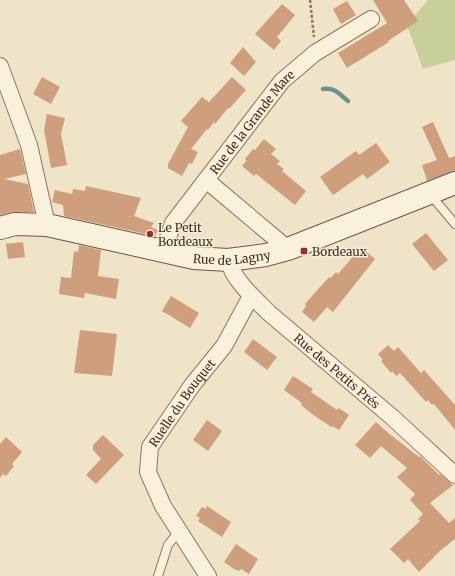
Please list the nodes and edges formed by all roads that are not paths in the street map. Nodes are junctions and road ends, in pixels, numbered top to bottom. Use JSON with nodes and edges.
{"nodes":[{"id":1,"x":371,"y":19,"type":"dead end"},
{"id":2,"x":0,"y":66,"type":"edge"},
{"id":3,"x":206,"y":180,"type":"junction"},
{"id":4,"x":455,"y":183,"type":"edge"},
{"id":5,"x":429,"y":192,"type":"junction"},
{"id":6,"x":455,"y":224,"type":"edge"},
{"id":7,"x":47,"y":225,"type":"junction"},
{"id":8,"x":0,"y":228,"type":"edge"},
{"id":9,"x":288,"y":249,"type":"junction"},
{"id":10,"x":163,"y":252,"type":"junction"},
{"id":11,"x":228,"y":260,"type":"junction"},
{"id":12,"x":251,"y":296,"type":"junction"},
{"id":13,"x":455,"y":475,"type":"edge"},
{"id":14,"x":179,"y":530,"type":"junction"},
{"id":15,"x":158,"y":576,"type":"edge"},
{"id":16,"x":208,"y":576,"type":"edge"}],
"edges":[{"from":1,"to":3,"type":"street","name":"Rue de la Grande Mare"},
{"from":2,"to":7,"type":"street"},
{"from":3,"to":9,"type":"street"},
{"from":3,"to":10,"type":"street","name":"Rue de la Grande Mare"},
{"from":4,"to":5,"type":"main road","name":"Rue de Lagny"},
{"from":5,"to":6,"type":"lane"},
{"from":5,"to":9,"type":"main road","name":"Rue de Lagny"},
{"from":7,"to":8,"type":"main road","name":"Rue de Lagny"},
{"from":7,"to":10,"type":"main road","name":"Rue de Lagny"},
{"from":9,"to":11,"type":"main road","name":"Rue de Lagny"},
{"from":10,"to":11,"type":"main road","name":"Rue de Lagny"},
{"from":11,"to":12,"type":"street","name":"Rue des Petits Prés"},
{"from":12,"to":13,"type":"street","name":"Rue des Petits Prés"},
{"from":12,"to":14,"type":"street","name":"Ruelle du Bouquet"},
{"from":14,"to":15,"type":"lane"},
{"from":14,"to":16,"type":"street","name":"Ruelle du Bouquet"}]}
